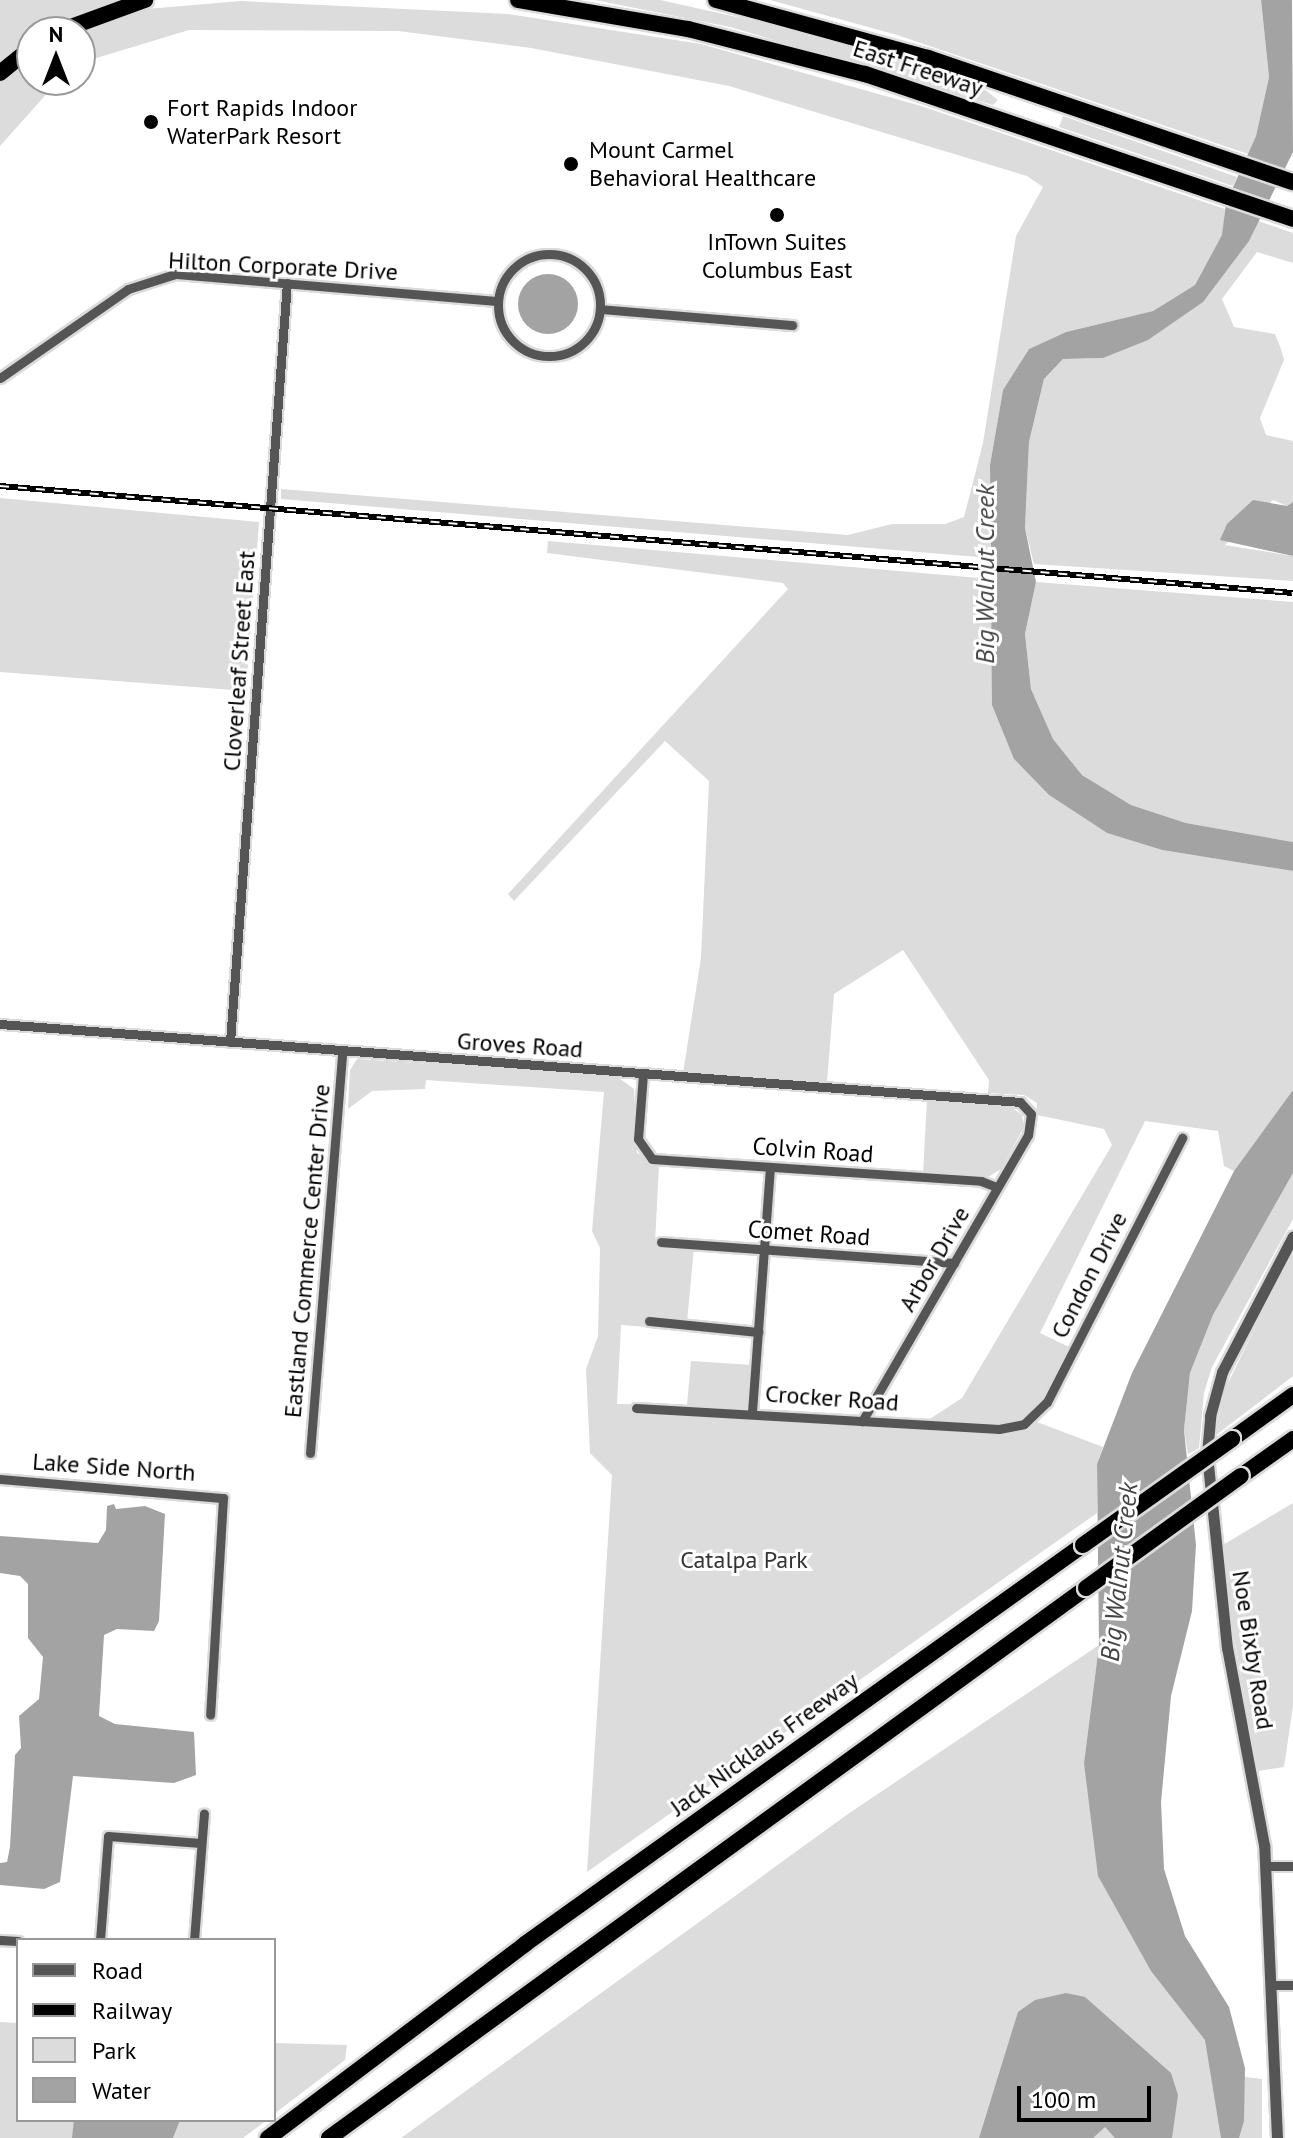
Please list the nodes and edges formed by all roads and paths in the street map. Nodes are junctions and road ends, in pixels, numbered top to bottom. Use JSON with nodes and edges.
{"nodes":[{"id":1,"x":145,"y":0,"type":"edge"},
{"id":2,"x":518,"y":0,"type":"edge"},
{"id":3,"x":716,"y":0,"type":"edge"},
{"id":4,"x":96,"y":18,"type":"edge"},
{"id":5,"x":16,"y":60,"type":"edge"},
{"id":6,"x":0,"y":73,"type":"edge"},
{"id":7,"x":1293,"y":182,"type":"edge"},
{"id":8,"x":1293,"y":219,"type":"edge"},
{"id":9,"x":287,"y":283,"type":"junction"},
{"id":10,"x":498,"y":301,"type":"junction"},
{"id":11,"x":600,"y":309,"type":"junction"},
{"id":12,"x":792,"y":325,"type":"dead end"},
{"id":13,"x":0,"y":378,"type":"edge"},
{"id":14,"x":0,"y":1024,"type":"edge"},
{"id":15,"x":230,"y":1042,"type":"junction"},
{"id":16,"x":342,"y":1052,"type":"junction"},
{"id":17,"x":643,"y":1074,"type":"junction"},
{"id":18,"x":1031,"y":1114,"type":"joint"},
{"id":19,"x":1182,"y":1138,"type":"dead end"},
{"id":20,"x":770,"y":1168,"type":"junction"},
{"id":21,"x":997,"y":1187,"type":"junction"},
{"id":22,"x":1293,"y":1236,"type":"edge"},
{"id":23,"x":661,"y":1242,"type":"dead end"},
{"id":24,"x":764,"y":1249,"type":"junction"},
{"id":25,"x":954,"y":1263,"type":"junction"},
{"id":26,"x":649,"y":1321,"type":"dead end"},
{"id":27,"x":758,"y":1332,"type":"junction"},
{"id":28,"x":1293,"y":1395,"type":"edge"},
{"id":29,"x":636,"y":1408,"type":"dead end"},
{"id":30,"x":752,"y":1412,"type":"junction"},
{"id":31,"x":862,"y":1421,"type":"junction"},
{"id":32,"x":1024,"y":1424,"type":"joint"},
{"id":33,"x":1293,"y":1439,"type":"edge"},
{"id":34,"x":310,"y":1453,"type":"dead end"},
{"id":35,"x":0,"y":1479,"type":"edge"},
{"id":36,"x":210,"y":1715,"type":"dead end"},
{"id":37,"x":204,"y":1813,"type":"dead end"},
{"id":38,"x":201,"y":1843,"type":"junction"},
{"id":39,"x":1265,"y":1866,"type":"junction"},
{"id":40,"x":1293,"y":1866,"type":"edge"},
{"id":41,"x":100,"y":1938,"type":"edge"},
{"id":42,"x":194,"y":1938,"type":"edge"},
{"id":43,"x":1273,"y":1985,"type":"junction"},
{"id":44,"x":1293,"y":1985,"type":"edge"},
{"id":45,"x":268,"y":2138,"type":"edge"},
{"id":46,"x":329,"y":2138,"type":"edge"},
{"id":47,"x":1277,"y":2138,"type":"edge"}],
"edges":[{"from":1,"to":4,"type":"highway"},
{"from":2,"to":8,"type":"highway","name":"East Freeway"},
{"from":3,"to":7,"type":"highway","name":"East Freeway"},
{"from":5,"to":6,"type":"highway"},
{"from":9,"to":10,"type":"street","name":"Hilton Corporate Drive"},
{"from":9,"to":13,"type":"street","name":"Hilton Corporate Drive"},
{"from":9,"to":15,"type":"street","name":"Cloverleaf Street East"},
{"from":10,"to":11,"type":"street"},
{"from":10,"to":11,"type":"street"},
{"from":11,"to":12,"type":"street"},
{"from":14,"to":15,"type":"street","name":"Groves Road"},
{"from":15,"to":16,"type":"street","name":"Groves Road"},
{"from":16,"to":17,"type":"street","name":"Groves Road"},
{"from":16,"to":34,"type":"street","name":"Eastland Commerce Center Drive"},
{"from":17,"to":18,"type":"street","name":"Groves Road"},
{"from":17,"to":20,"type":"street","name":"Colvin Road"},
{"from":18,"to":21,"type":"street","name":"Arbor Drive"},
{"from":19,"to":32,"type":"street","name":"Condon Drive"},
{"from":20,"to":21,"type":"street","name":"Colvin Road"},
{"from":20,"to":24,"type":"street"},
{"from":21,"to":25,"type":"street","name":"Arbor Drive"},
{"from":22,"to":39,"type":"street","name":"Noe Bixby Road"},
{"from":23,"to":24,"type":"street","name":"Comet Road"},
{"from":24,"to":25,"type":"street","name":"Comet Road"},
{"from":24,"to":27,"type":"street"},
{"from":25,"to":31,"type":"street","name":"Arbor Drive"},
{"from":26,"to":27,"type":"street"},
{"from":27,"to":30,"type":"street"},
{"from":28,"to":45,"type":"highway","name":"Jack Nicklaus Freeway","bridge":true},
{"from":29,"to":30,"type":"street","name":"Crocker Road"},
{"from":30,"to":31,"type":"street","name":"Crocker Road"},
{"from":31,"to":32,"type":"street","name":"Crocker Road"},
{"from":33,"to":46,"type":"highway","bridge":true},
{"from":35,"to":36,"type":"street","name":"Lake Side North"},
{"from":37,"to":38,"type":"street"},
{"from":38,"to":41,"type":"street"},
{"from":38,"to":42,"type":"street"},
{"from":39,"to":40,"type":"street"},
{"from":39,"to":43,"type":"street","name":"Noe Bixby Road"},
{"from":43,"to":44,"type":"street"},
{"from":43,"to":47,"type":"street","name":"Noe Bixby Road"}]}
